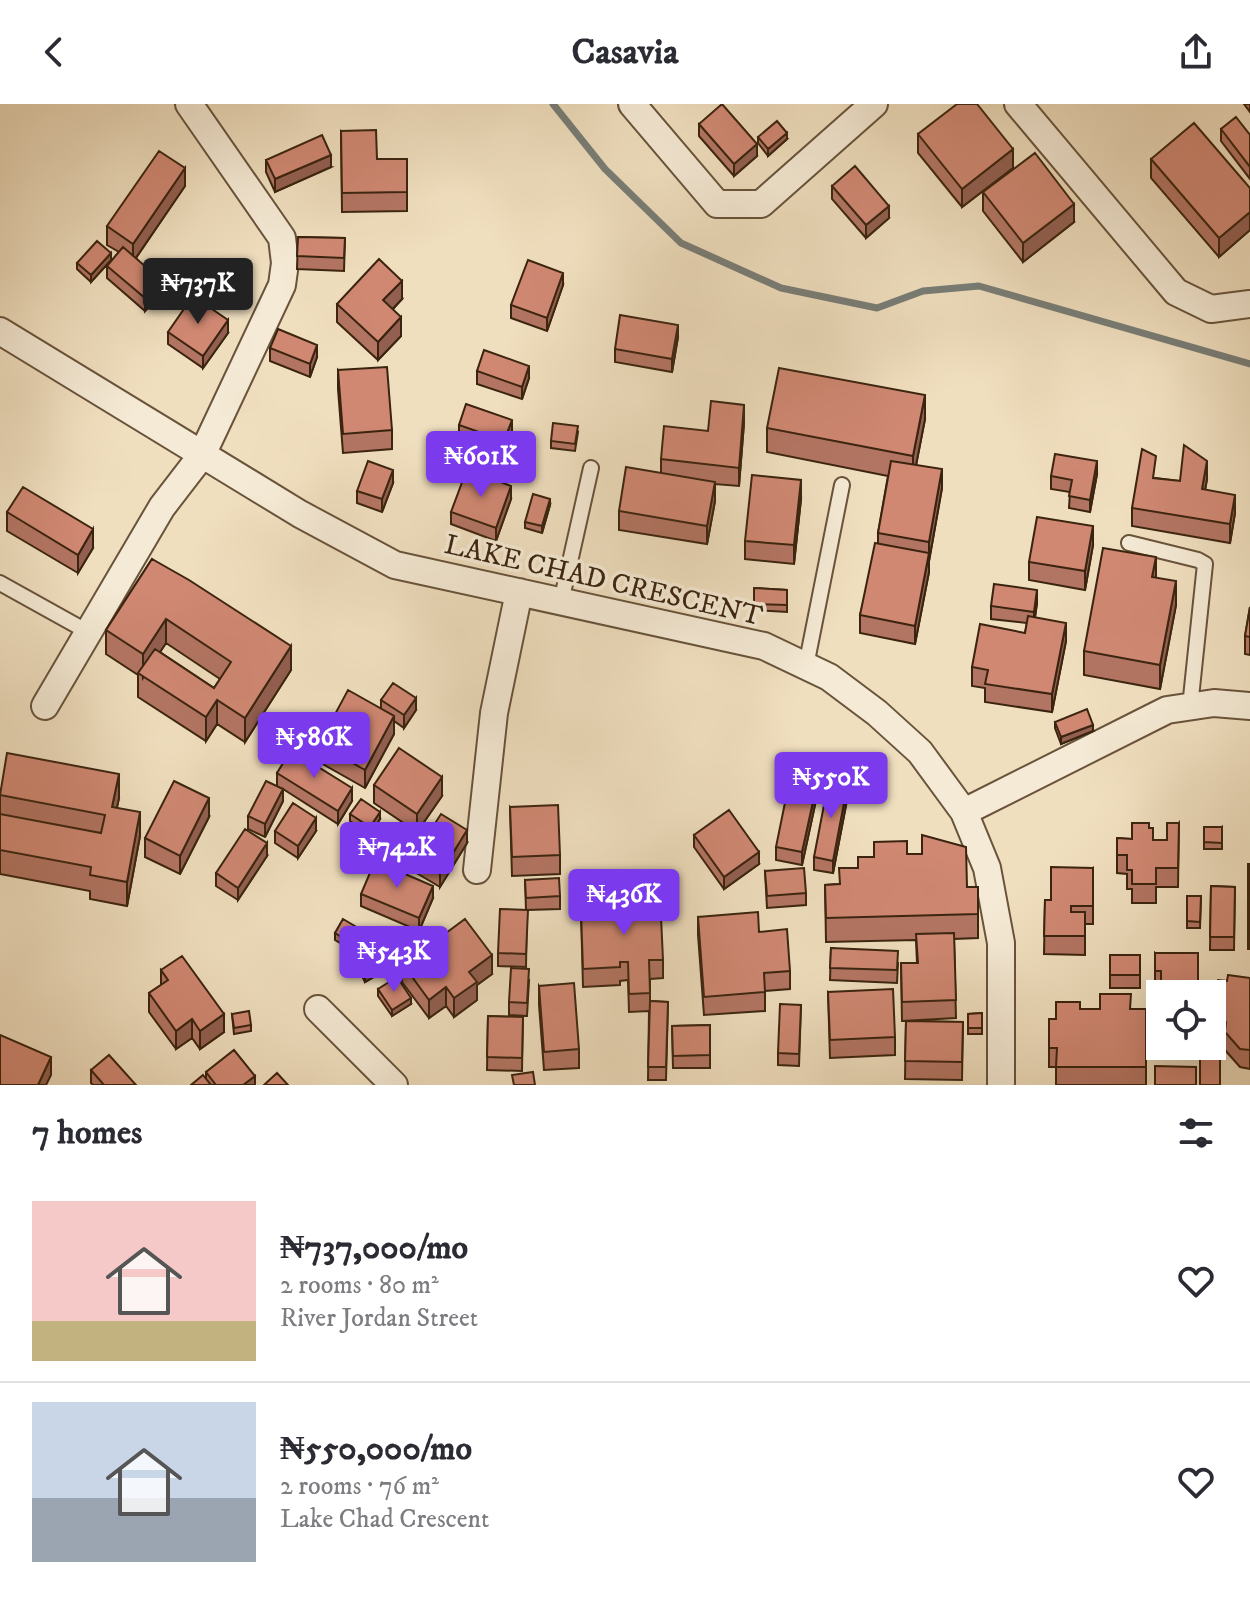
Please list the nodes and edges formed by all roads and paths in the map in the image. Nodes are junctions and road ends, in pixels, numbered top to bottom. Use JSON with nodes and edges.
{"nodes":[{"id":1,"x":189,"y":104,"type":"edge"},
{"id":2,"x":632,"y":104,"type":"edge"},
{"id":3,"x":874,"y":104,"type":"edge"},
{"id":4,"x":1018,"y":104,"type":"edge"},
{"id":5,"x":1250,"y":304,"type":"edge"},
{"id":6,"x":0,"y":331,"type":"edge"},
{"id":7,"x":202,"y":455,"type":"junction"},
{"id":8,"x":591,"y":468,"type":"dead end"},
{"id":9,"x":842,"y":485,"type":"dead end"},
{"id":10,"x":1129,"y":543,"type":"dead end"},
{"id":11,"x":0,"y":583,"type":"edge"},
{"id":12,"x":519,"y":592,"type":"junction"},
{"id":13,"x":561,"y":602,"type":"junction"},
{"id":14,"x":88,"y":632,"type":"junction"},
{"id":15,"x":806,"y":666,"type":"junction"},
{"id":16,"x":45,"y":706,"type":"dead end"},
{"id":17,"x":1250,"y":706,"type":"edge"},
{"id":18,"x":1190,"y":707,"type":"junction"},
{"id":19,"x":964,"y":812,"type":"junction"},
{"id":20,"x":477,"y":870,"type":"dead end"},
{"id":21,"x":318,"y":1009,"type":"dead end"},
{"id":22,"x":394,"y":1085,"type":"edge"},
{"id":23,"x":1001,"y":1085,"type":"edge"}],
"edges":[{"from":1,"to":7,"type":"street"},
{"from":2,"to":3,"type":"street"},
{"from":4,"to":5,"type":"street"},
{"from":6,"to":7,"type":"street","name":"LAKE CHAD CRESCENT"},
{"from":7,"to":12,"type":"street","name":"LAKE CHAD CRESCENT"},
{"from":7,"to":14,"type":"street"},
{"from":8,"to":13,"type":"lane"},
{"from":9,"to":15,"type":"lane"},
{"from":10,"to":18,"type":"lane"},
{"from":11,"to":14,"type":"lane"},
{"from":12,"to":13,"type":"street","name":"LAKE CHAD CRESCENT"},
{"from":12,"to":20,"type":"street"},
{"from":13,"to":15,"type":"street","name":"LAKE CHAD CRESCENT"},
{"from":14,"to":16,"type":"street"},
{"from":15,"to":19,"type":"street","name":"LAKE CHAD CRESCENT"},
{"from":17,"to":18,"type":"street"},
{"from":18,"to":19,"type":"street"},
{"from":19,"to":23,"type":"street","name":"LAKE CHAD CRESCENT"},
{"from":21,"to":22,"type":"street"}]}
